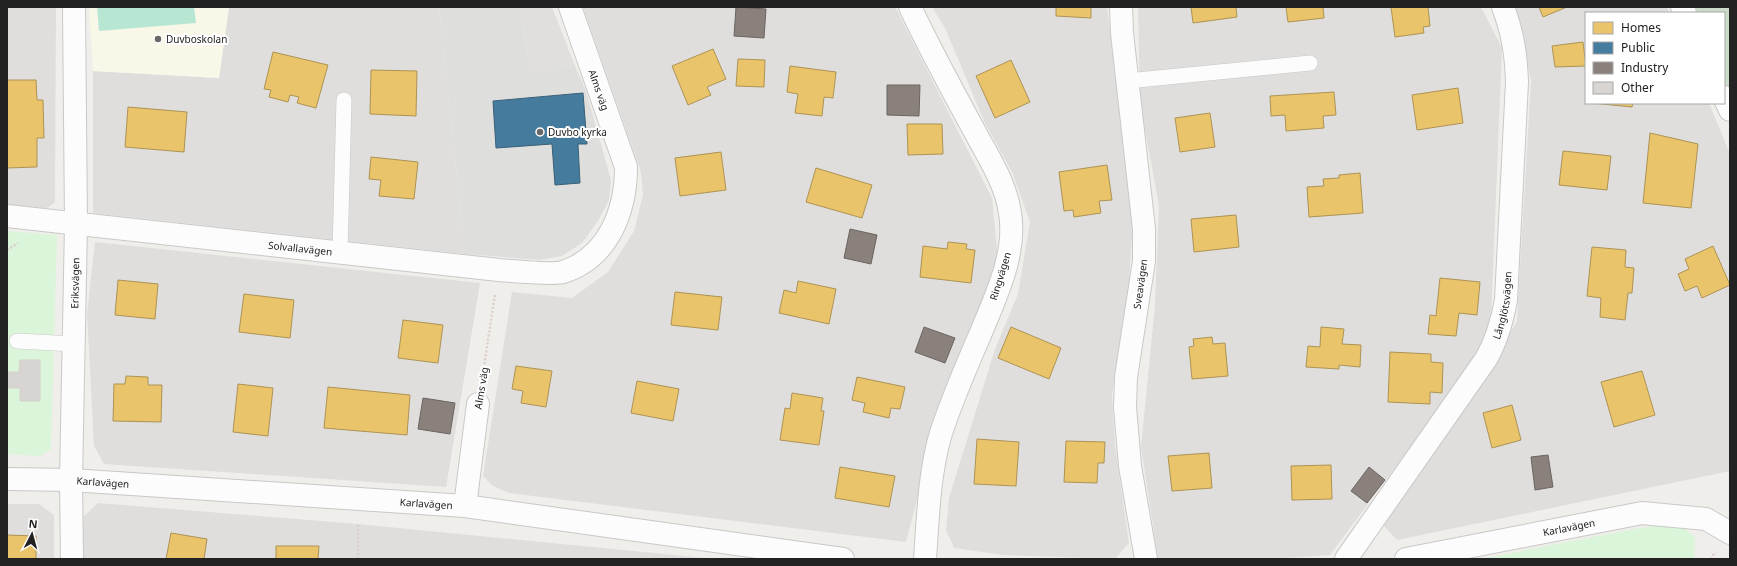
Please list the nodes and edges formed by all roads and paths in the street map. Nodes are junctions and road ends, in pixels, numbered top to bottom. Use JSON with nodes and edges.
{"nodes":[{"id":1,"x":74,"y":7,"type":"edge"},
{"id":2,"x":570,"y":7,"type":"edge"},
{"id":3,"x":910,"y":7,"type":"edge"},
{"id":4,"x":1121,"y":7,"type":"edge"},
{"id":5,"x":1503,"y":7,"type":"edge"},
{"id":6,"x":1728,"y":7,"type":"edge"},
{"id":7,"x":1730,"y":10,"type":"edge"},
{"id":8,"x":1310,"y":63,"type":"dead end"},
{"id":9,"x":1127,"y":81,"type":"junction"},
{"id":10,"x":1725,"y":99,"type":"edge"},
{"id":11,"x":344,"y":100,"type":"dead end"},
{"id":12,"x":1730,"y":110,"type":"edge"},
{"id":13,"x":7,"y":216,"type":"edge"},
{"id":14,"x":76,"y":224,"type":"junction"},
{"id":15,"x":340,"y":253,"type":"junction"},
{"id":16,"x":590,"y":259,"type":"joint"},
{"id":17,"x":499,"y":270,"type":"junction"},
{"id":18,"x":17,"y":342,"type":"dead end"},
{"id":19,"x":74,"y":344,"type":"junction"},
{"id":20,"x":478,"y":404,"type":"joint"},
{"id":21,"x":7,"y":479,"type":"edge"},
{"id":22,"x":71,"y":480,"type":"junction"},
{"id":23,"x":465,"y":506,"type":"junction"},
{"id":24,"x":358,"y":524,"type":"dead end"},
{"id":25,"x":1730,"y":533,"type":"edge"},
{"id":26,"x":72,"y":559,"type":"edge"},
{"id":27,"x":358,"y":559,"type":"edge"},
{"id":28,"x":843,"y":559,"type":"edge"},
{"id":29,"x":925,"y":559,"type":"edge"},
{"id":30,"x":1146,"y":559,"type":"edge"},
{"id":31,"x":1346,"y":559,"type":"edge"},
{"id":32,"x":1406,"y":559,"type":"edge"}],
"edges":[{"from":1,"to":14,"type":"street","name":"Eriksvägen"},
{"from":2,"to":16,"type":"street","name":"Alms väg"},
{"from":3,"to":29,"type":"street","name":"Ringvägen"},
{"from":4,"to":9,"type":"street","name":"Sveavägen"},
{"from":5,"to":31,"type":"street","name":"Långlötsvägen"},
{"from":6,"to":7,"type":"path"},
{"from":8,"to":9,"type":"lane"},
{"from":9,"to":30,"type":"street","name":"Sveavägen"},
{"from":10,"to":12,"type":"street"},
{"from":11,"to":15,"type":"lane"},
{"from":13,"to":14,"type":"street","name":"Solvallavägen"},
{"from":14,"to":15,"type":"street","name":"Solvallavägen"},
{"from":14,"to":19,"type":"street","name":"Eriksvägen"},
{"from":15,"to":17,"type":"street","name":"Solvallavägen"},
{"from":16,"to":17,"type":"street","name":"Solvallavägen"},
{"from":17,"to":20,"type":"path","name":"Alms väg"},
{"from":18,"to":19,"type":"lane"},
{"from":19,"to":22,"type":"street","name":"Eriksvägen"},
{"from":20,"to":23,"type":"street","name":"Alms väg"},
{"from":21,"to":22,"type":"street","name":"Karlavägen"},
{"from":22,"to":23,"type":"street","name":"Karlavägen"},
{"from":22,"to":26,"type":"street","name":"Eriksvägen"},
{"from":23,"to":28,"type":"street","name":"Karlavägen"},
{"from":24,"to":27,"type":"path"},
{"from":25,"to":32,"type":"street","name":"Karlavägen"}]}
